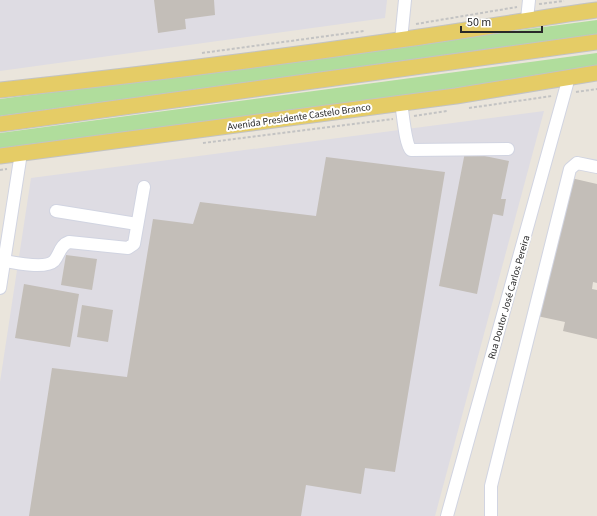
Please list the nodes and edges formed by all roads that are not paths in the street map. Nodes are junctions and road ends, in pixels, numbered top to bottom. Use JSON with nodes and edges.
{"nodes":[{"id":1,"x":405,"y":0,"type":"edge"},
{"id":2,"x":528,"y":8,"type":"edge"},
{"id":3,"x":597,"y":10,"type":"edge"},
{"id":4,"x":402,"y":33,"type":"junction"},
{"id":5,"x":597,"y":42,"type":"edge"},
{"id":6,"x":597,"y":73,"type":"edge"},
{"id":7,"x":569,"y":77,"type":"junction"},
{"id":8,"x":0,"y":90,"type":"edge"},
{"id":9,"x":401,"y":103,"type":"junction"},
{"id":10,"x":0,"y":124,"type":"edge"},
{"id":11,"x":508,"y":149,"type":"dead end"},
{"id":12,"x":22,"y":153,"type":"junction"},
{"id":13,"x":0,"y":156,"type":"edge"},
{"id":14,"x":597,"y":167,"type":"edge"},
{"id":15,"x":144,"y":188,"type":"dead end"},
{"id":16,"x":56,"y":211,"type":"dead end"},
{"id":17,"x":137,"y":224,"type":"junction"},
{"id":18,"x":4,"y":261,"type":"junction"},
{"id":19,"x":0,"y":288,"type":"edge"},
{"id":20,"x":447,"y":516,"type":"edge"},
{"id":21,"x":491,"y":516,"type":"edge"}],
"edges":[{"from":1,"to":4,"type":"street"},
{"from":2,"to":3,"type":"main road"},
{"from":2,"to":4,"type":"main road"},
{"from":4,"to":8,"type":"main road"},
{"from":5,"to":10,"type":"main road"},
{"from":6,"to":7,"type":"main road","name":"Avenida Presidente Castelo Branco"},
{"from":7,"to":9,"type":"main road","name":"Avenida Presidente Castelo Branco"},
{"from":7,"to":20,"type":"street","name":"Rua Doutor José Carlos Pereira"},
{"from":9,"to":11,"type":"street"},
{"from":9,"to":12,"type":"main road","name":"Avenida Presidente Castelo Branco"},
{"from":12,"to":13,"type":"main road","name":"Avenida Presidente Castelo Branco"},
{"from":12,"to":18,"type":"street"},
{"from":14,"to":21,"type":"street"},
{"from":15,"to":17,"type":"street"},
{"from":16,"to":17,"type":"street"},
{"from":17,"to":18,"type":"street"},
{"from":18,"to":19,"type":"street"}]}
